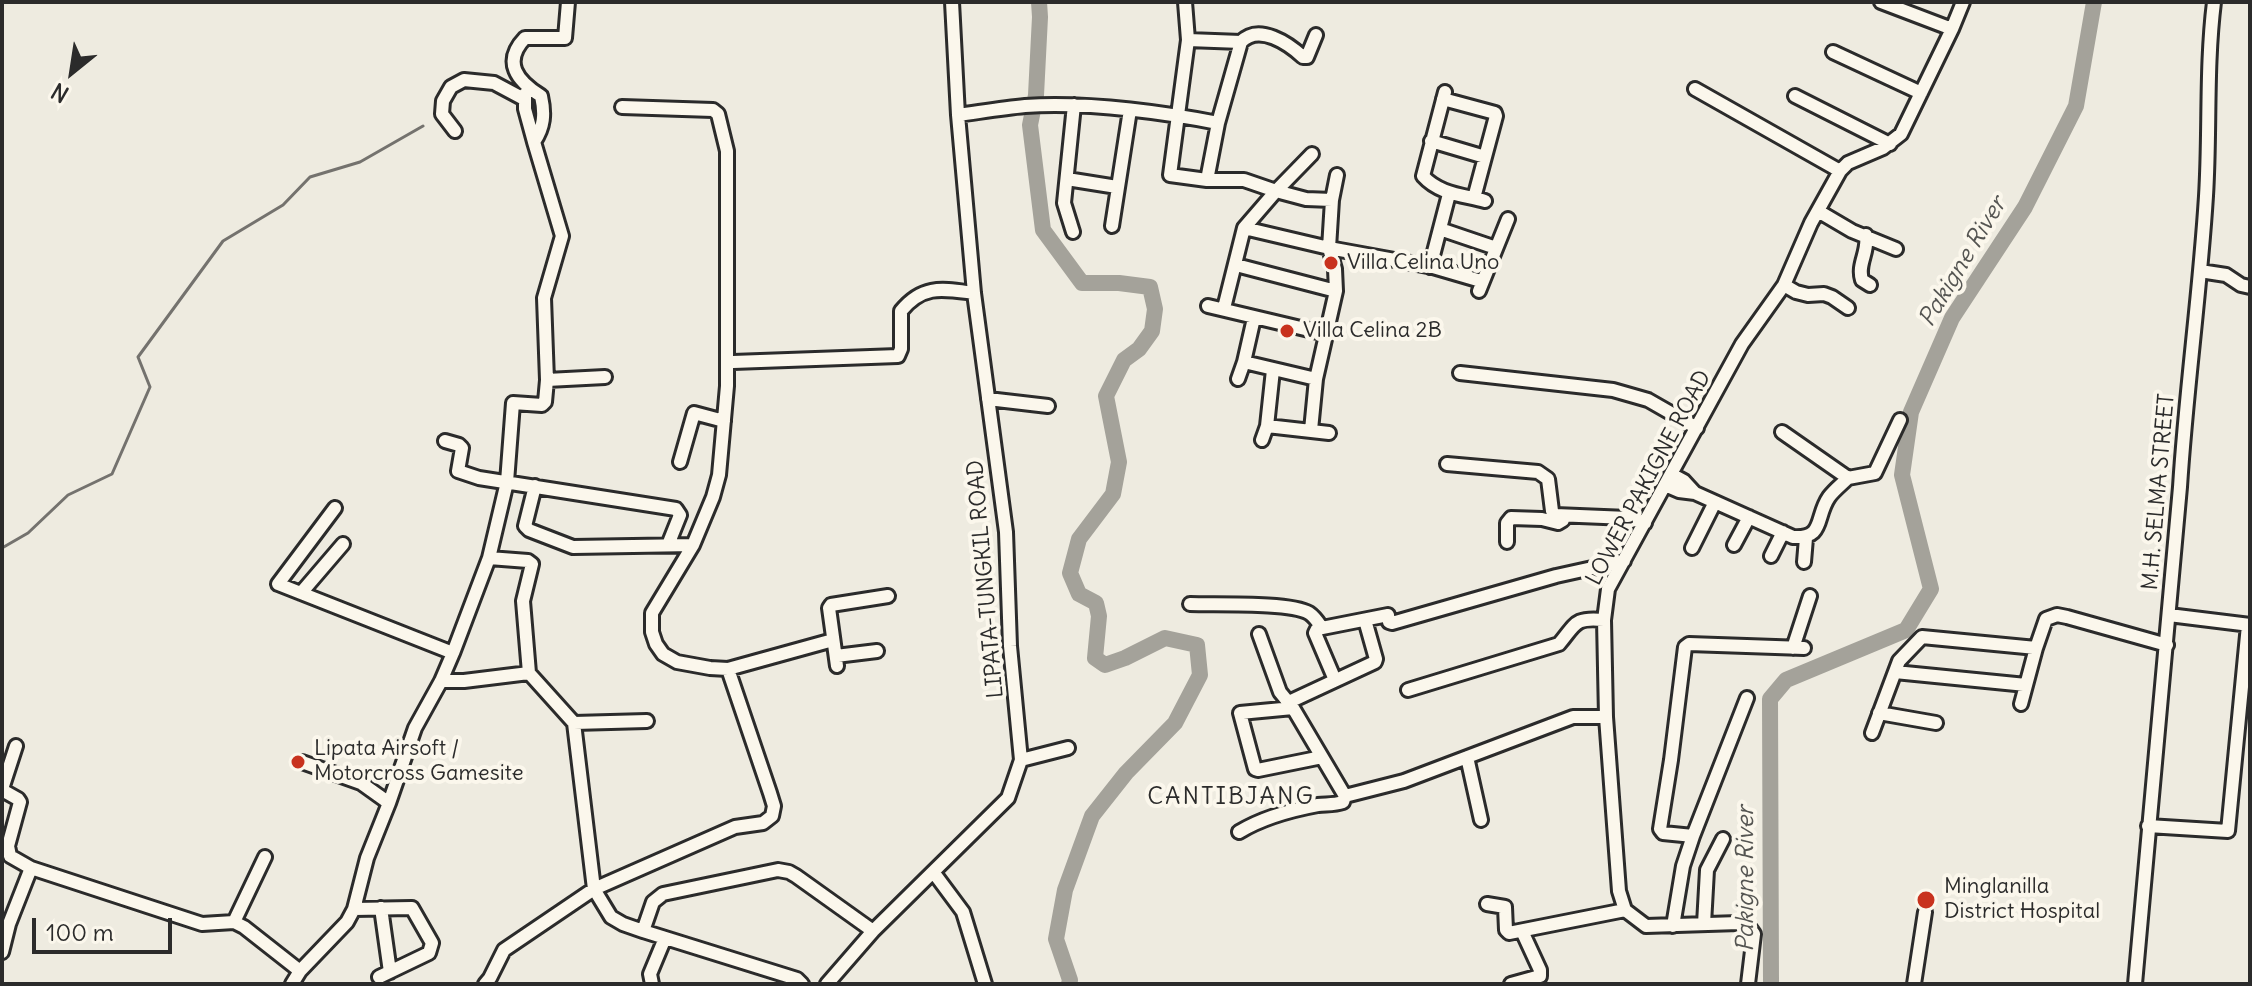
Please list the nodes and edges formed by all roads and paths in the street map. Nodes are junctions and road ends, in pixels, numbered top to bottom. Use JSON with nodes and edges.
{"nodes":[{"id":1,"x":568,"y":2,"type":"edge"},
{"id":2,"x":952,"y":2,"type":"edge"},
{"id":3,"x":1185,"y":2,"type":"edge"},
{"id":4,"x":1881,"y":2,"type":"edge"},
{"id":5,"x":1963,"y":2,"type":"edge"},
{"id":6,"x":2214,"y":2,"type":"edge"},
{"id":7,"x":1952,"y":29,"type":"junction"},
{"id":8,"x":1316,"y":35,"type":"dead end"},
{"id":9,"x":1188,"y":40,"type":"junction"},
{"id":10,"x":1241,"y":42,"type":"junction"},
{"id":11,"x":1833,"y":52,"type":"dead end"},
{"id":12,"x":1695,"y":89,"type":"dead end"},
{"id":13,"x":525,"y":93,"type":"junction"},
{"id":14,"x":1921,"y":93,"type":"junction"},
{"id":15,"x":1795,"y":96,"type":"dead end"},
{"id":16,"x":1074,"y":105,"type":"junction"},
{"id":17,"x":622,"y":107,"type":"dead end"},
{"id":18,"x":1130,"y":110,"type":"junction"},
{"id":19,"x":958,"y":115,"type":"junction"},
{"id":20,"x":1177,"y":115,"type":"junction"},
{"id":21,"x":1218,"y":123,"type":"junction"},
{"id":22,"x":455,"y":131,"type":"dead end"},
{"id":23,"x":1431,"y":141,"type":"junction"},
{"id":24,"x":1890,"y":144,"type":"junction"},
{"id":25,"x":1312,"y":154,"type":"dead end"},
{"id":26,"x":1485,"y":157,"type":"junction"},
{"id":27,"x":1840,"y":171,"type":"junction"},
{"id":28,"x":1337,"y":175,"type":"dead end"},
{"id":29,"x":1067,"y":179,"type":"junction"},
{"id":30,"x":1207,"y":180,"type":"junction"},
{"id":31,"x":1117,"y":187,"type":"junction"},
{"id":32,"x":1276,"y":191,"type":"junction"},
{"id":33,"x":1449,"y":194,"type":"junction"},
{"id":34,"x":1332,"y":200,"type":"junction"},
{"id":35,"x":1818,"y":211,"type":"junction"},
{"id":36,"x":1508,"y":219,"type":"dead end"},
{"id":37,"x":1112,"y":226,"type":"dead end"},
{"id":38,"x":1244,"y":228,"type":"junction"},
{"id":39,"x":1440,"y":229,"type":"junction"},
{"id":40,"x":1073,"y":232,"type":"dead end"},
{"id":41,"x":1866,"y":235,"type":"junction"},
{"id":42,"x":1329,"y":248,"type":"junction"},
{"id":43,"x":1496,"y":248,"type":"junction"},
{"id":44,"x":1896,"y":249,"type":"dead end"},
{"id":45,"x":1236,"y":265,"type":"junction"},
{"id":46,"x":1430,"y":267,"type":"junction"},
{"id":47,"x":2200,"y":271,"type":"junction"},
{"id":48,"x":1784,"y":285,"type":"junction"},
{"id":49,"x":1870,"y":285,"type":"dead end"},
{"id":50,"x":2250,"y":287,"type":"edge"},
{"id":51,"x":1336,"y":291,"type":"junction"},
{"id":52,"x":974,"y":293,"type":"junction"},
{"id":53,"x":1208,"y":306,"type":"dead end"},
{"id":54,"x":1224,"y":308,"type":"junction"},
{"id":55,"x":1848,"y":308,"type":"dead end"},
{"id":56,"x":1254,"y":318,"type":"junction"},
{"id":57,"x":1326,"y":334,"type":"junction"},
{"id":58,"x":733,"y":362,"type":"dead end"},
{"id":59,"x":1244,"y":362,"type":"junction"},
{"id":60,"x":1273,"y":370,"type":"junction"},
{"id":61,"x":1460,"y":373,"type":"dead end"},
{"id":62,"x":605,"y":377,"type":"dead end"},
{"id":63,"x":1238,"y":379,"type":"dead end"},
{"id":64,"x":1316,"y":379,"type":"junction"},
{"id":65,"x":547,"y":380,"type":"junction"},
{"id":66,"x":988,"y":399,"type":"junction"},
{"id":67,"x":1048,"y":406,"type":"dead end"},
{"id":68,"x":1900,"y":420,"type":"dead end"},
{"id":69,"x":724,"y":421,"type":"junction"},
{"id":70,"x":1267,"y":426,"type":"junction"},
{"id":71,"x":1697,"y":428,"type":"junction"},
{"id":72,"x":1311,"y":430,"type":"junction"},
{"id":73,"x":1782,"y":432,"type":"dead end"},
{"id":74,"x":1329,"y":433,"type":"dead end"},
{"id":75,"x":1262,"y":440,"type":"dead end"},
{"id":76,"x":445,"y":441,"type":"dead end"},
{"id":77,"x":680,"y":462,"type":"dead end"},
{"id":78,"x":1447,"y":464,"type":"dead end"},
{"id":79,"x":1848,"y":478,"type":"junction"},
{"id":80,"x":1668,"y":480,"type":"junction"},
{"id":81,"x":507,"y":482,"type":"junction"},
{"id":82,"x":535,"y":486,"type":"junction"},
{"id":83,"x":1715,"y":502,"type":"junction"},
{"id":84,"x":335,"y":508,"type":"dead end"},
{"id":85,"x":1565,"y":517,"type":"junction"},
{"id":86,"x":1749,"y":517,"type":"junction"},
{"id":87,"x":1645,"y":523,"type":"junction"},
{"id":88,"x":1783,"y":532,"type":"junction"},
{"id":89,"x":1806,"y":538,"type":"junction"},
{"id":90,"x":1507,"y":542,"type":"dead end"},
{"id":91,"x":343,"y":544,"type":"dead end"},
{"id":92,"x":668,"y":545,"type":"junction"},
{"id":93,"x":693,"y":545,"type":"junction"},
{"id":94,"x":1734,"y":545,"type":"dead end"},
{"id":95,"x":1692,"y":548,"type":"dead end"},
{"id":96,"x":1771,"y":556,"type":"dead end"},
{"id":97,"x":489,"y":558,"type":"junction"},
{"id":98,"x":1624,"y":561,"type":"junction"},
{"id":99,"x":1804,"y":562,"type":"dead end"},
{"id":100,"x":301,"y":593,"type":"junction"},
{"id":101,"x":888,"y":596,"type":"dead end"},
{"id":102,"x":1810,"y":596,"type":"dead end"},
{"id":103,"x":1190,"y":604,"type":"dead end"},
{"id":104,"x":2169,"y":615,"type":"junction"},
{"id":105,"x":1365,"y":620,"type":"junction"},
{"id":106,"x":1604,"y":620,"type":"junction"},
{"id":107,"x":2249,"y":625,"type":"edge"},
{"id":108,"x":1322,"y":628,"type":"junction"},
{"id":109,"x":1259,"y":634,"type":"dead end"},
{"id":110,"x":833,"y":640,"type":"junction"},
{"id":111,"x":2167,"y":645,"type":"junction"},
{"id":112,"x":2036,"y":648,"type":"junction"},
{"id":113,"x":877,"y":651,"type":"dead end"},
{"id":114,"x":453,"y":653,"type":"junction"},
{"id":115,"x":728,"y":669,"type":"junction"},
{"id":116,"x":1895,"y":672,"type":"junction"},
{"id":117,"x":529,"y":673,"type":"junction"},
{"id":118,"x":1335,"y":680,"type":"junction"},
{"id":119,"x":441,"y":681,"type":"junction"},
{"id":120,"x":2026,"y":685,"type":"junction"},
{"id":121,"x":1408,"y":690,"type":"dead end"},
{"id":122,"x":1747,"y":698,"type":"dead end"},
{"id":123,"x":2021,"y":704,"type":"dead end"},
{"id":124,"x":1291,"y":705,"type":"junction"},
{"id":125,"x":1879,"y":713,"type":"junction"},
{"id":126,"x":1606,"y":717,"type":"junction"},
{"id":127,"x":647,"y":721,"type":"dead end"},
{"id":128,"x":574,"y":723,"type":"junction"},
{"id":129,"x":1936,"y":723,"type":"dead end"},
{"id":130,"x":1872,"y":733,"type":"dead end"},
{"id":131,"x":16,"y":746,"type":"dead end"},
{"id":132,"x":1068,"y":748,"type":"dead end"},
{"id":133,"x":1322,"y":757,"type":"junction"},
{"id":134,"x":1467,"y":757,"type":"junction"},
{"id":135,"x":1021,"y":760,"type":"junction"},
{"id":136,"x":302,"y":762,"type":"dead end"},
{"id":137,"x":2,"y":790,"type":"edge"},
{"id":138,"x":1345,"y":796,"type":"junction"},
{"id":139,"x":389,"y":803,"type":"junction"},
{"id":140,"x":1481,"y":820,"type":"dead end"},
{"id":141,"x":2148,"y":826,"type":"junction"},
{"id":142,"x":1239,"y":832,"type":"dead end"},
{"id":143,"x":1693,"y":836,"type":"junction"},
{"id":144,"x":1723,"y":839,"type":"dead end"},
{"id":145,"x":265,"y":857,"type":"dead end"},
{"id":146,"x":31,"y":868,"type":"junction"},
{"id":147,"x":934,"y":873,"type":"junction"},
{"id":148,"x":594,"y":889,"type":"junction"},
{"id":149,"x":1487,"y":904,"type":"dead end"},
{"id":150,"x":381,"y":908,"type":"junction"},
{"id":151,"x":354,"y":909,"type":"junction"},
{"id":152,"x":1625,"y":910,"type":"junction"},
{"id":153,"x":1925,"y":912,"type":"dead end"},
{"id":154,"x":234,"y":922,"type":"junction"},
{"id":155,"x":1704,"y":924,"type":"junction"},
{"id":156,"x":1673,"y":926,"type":"junction"},
{"id":157,"x":643,"y":931,"type":"junction"},
{"id":158,"x":873,"y":931,"type":"junction"},
{"id":159,"x":1522,"y":931,"type":"junction"},
{"id":160,"x":665,"y":938,"type":"junction"},
{"id":161,"x":2,"y":952,"type":"edge"},
{"id":162,"x":300,"y":971,"type":"junction"},
{"id":163,"x":292,"y":984,"type":"edge"},
{"id":164,"x":485,"y":984,"type":"edge"},
{"id":165,"x":652,"y":984,"type":"edge"},
{"id":166,"x":802,"y":984,"type":"edge"},
{"id":167,"x":827,"y":984,"type":"edge"},
{"id":168,"x":985,"y":984,"type":"edge"},
{"id":169,"x":1511,"y":984,"type":"edge"},
{"id":170,"x":1748,"y":984,"type":"edge"},
{"id":171,"x":1914,"y":984,"type":"edge"},
{"id":172,"x":2135,"y":984,"type":"edge"}],
"edges":[{"from":1,"to":13,"type":"street"},
{"from":2,"to":19,"type":"street","name":"LIPATA-TUNGKIL ROAD"},
{"from":3,"to":9,"type":"street"},
{"from":4,"to":7,"type":"street"},
{"from":5,"to":7,"type":"street"},
{"from":6,"to":47,"type":"street","name":"M.H. SELMA STREET"},
{"from":7,"to":14,"type":"street"},
{"from":8,"to":10,"type":"street"},
{"from":9,"to":10,"type":"street"},
{"from":9,"to":20,"type":"street"},
{"from":10,"to":21,"type":"street"},
{"from":11,"to":14,"type":"street"},
{"from":12,"to":27,"type":"street"},
{"from":13,"to":22,"type":"street"},
{"from":13,"to":65,"type":"street"},
{"from":14,"to":24,"type":"street"},
{"from":15,"to":24,"type":"street"},
{"from":16,"to":18,"type":"street"},
{"from":16,"to":19,"type":"street"},
{"from":16,"to":29,"type":"street"},
{"from":17,"to":69,"type":"street"},
{"from":18,"to":20,"type":"street"},
{"from":18,"to":31,"type":"street"},
{"from":19,"to":52,"type":"street","name":"LIPATA-TUNGKIL ROAD"},
{"from":20,"to":21,"type":"street"},
{"from":20,"to":30,"type":"street"},
{"from":21,"to":30,"type":"street"},
{"from":23,"to":26,"type":"street"},
{"from":23,"to":26,"type":"street"},
{"from":23,"to":33,"type":"street"},
{"from":24,"to":27,"type":"street"},
{"from":25,"to":32,"type":"street"},
{"from":26,"to":33,"type":"street"},
{"from":27,"to":35,"type":"street","name":"LOWER PAKIGNE ROAD"},
{"from":28,"to":34,"type":"street"},
{"from":29,"to":31,"type":"street"},
{"from":29,"to":40,"type":"street"},
{"from":30,"to":32,"type":"street"},
{"from":31,"to":37,"type":"street"},
{"from":32,"to":34,"type":"street"},
{"from":32,"to":38,"type":"street"},
{"from":33,"to":39,"type":"street"},
{"from":34,"to":42,"type":"street"},
{"from":35,"to":41,"type":"street"},
{"from":35,"to":48,"type":"street","name":"LOWER PAKIGNE ROAD"},
{"from":36,"to":43,"type":"street"},
{"from":38,"to":42,"type":"street"},
{"from":38,"to":45,"type":"street"},
{"from":39,"to":43,"type":"street"},
{"from":39,"to":46,"type":"street"},
{"from":41,"to":44,"type":"street"},
{"from":41,"to":49,"type":"street"},
{"from":42,"to":46,"type":"street"},
{"from":42,"to":51,"type":"street"},
{"from":43,"to":46,"type":"street"},
{"from":45,"to":51,"type":"street"},
{"from":45,"to":54,"type":"street"},
{"from":47,"to":50,"type":"street"},
{"from":47,"to":104,"type":"street","name":"M.H. SELMA STREET"},
{"from":48,"to":55,"type":"street"},
{"from":48,"to":71,"type":"street","name":"LOWER PAKIGNE ROAD"},
{"from":51,"to":57,"type":"street"},
{"from":52,"to":58,"type":"street"},
{"from":52,"to":66,"type":"street","name":"LIPATA-TUNGKIL ROAD"},
{"from":53,"to":54,"type":"street"},
{"from":54,"to":56,"type":"street"},
{"from":56,"to":57,"type":"street"},
{"from":56,"to":59,"type":"street"},
{"from":57,"to":64,"type":"street"},
{"from":59,"to":60,"type":"street"},
{"from":59,"to":63,"type":"street"},
{"from":60,"to":64,"type":"street"},
{"from":60,"to":70,"type":"street"},
{"from":61,"to":71,"type":"street"},
{"from":62,"to":65,"type":"street"},
{"from":64,"to":72,"type":"street"},
{"from":65,"to":81,"type":"street"},
{"from":66,"to":67,"type":"street"},
{"from":66,"to":135,"type":"street","name":"LIPATA-TUNGKIL ROAD"},
{"from":68,"to":79,"type":"street"},
{"from":69,"to":77,"type":"street"},
{"from":69,"to":93,"type":"street"},
{"from":70,"to":72,"type":"street"},
{"from":70,"to":75,"type":"street"},
{"from":71,"to":80,"type":"street","name":"LOWER PAKIGNE ROAD"},
{"from":72,"to":74,"type":"street"},
{"from":73,"to":79,"type":"street"},
{"from":76,"to":81,"type":"street"},
{"from":78,"to":85,"type":"street"},
{"from":79,"to":89,"type":"street"},
{"from":80,"to":83,"type":"street"},
{"from":80,"to":87,"type":"street","name":"LOWER PAKIGNE ROAD"},
{"from":81,"to":82,"type":"street"},
{"from":81,"to":97,"type":"street"},
{"from":82,"to":92,"type":"street"},
{"from":82,"to":92,"type":"street"},
{"from":83,"to":86,"type":"street"},
{"from":83,"to":95,"type":"street"},
{"from":84,"to":100,"type":"street"},
{"from":85,"to":87,"type":"street"},
{"from":85,"to":90,"type":"street"},
{"from":86,"to":88,"type":"street"},
{"from":86,"to":94,"type":"street"},
{"from":87,"to":98,"type":"street","name":"LOWER PAKIGNE ROAD"},
{"from":88,"to":89,"type":"street"},
{"from":88,"to":96,"type":"street"},
{"from":89,"to":99,"type":"street"},
{"from":91,"to":100,"type":"street"},
{"from":92,"to":93,"type":"street"},
{"from":93,"to":115,"type":"street"},
{"from":97,"to":114,"type":"street"},
{"from":97,"to":117,"type":"street"},
{"from":98,"to":105,"type":"street"},
{"from":98,"to":106,"type":"street","name":"LOWER PAKIGNE ROAD"},
{"from":100,"to":114,"type":"street"},
{"from":101,"to":110,"type":"street"},
{"from":102,"to":143,"type":"street"},
{"from":103,"to":108,"type":"street"},
{"from":104,"to":107,"type":"street"},
{"from":104,"to":111,"type":"street","name":"M.H. SELMA STREET"},
{"from":105,"to":108,"type":"street"},
{"from":105,"to":118,"type":"street"},
{"from":106,"to":121,"type":"street"},
{"from":106,"to":126,"type":"street","name":"LOWER PAKIGNE ROAD"},
{"from":107,"to":141,"type":"street"},
{"from":108,"to":118,"type":"street"},
{"from":109,"to":124,"type":"street"},
{"from":110,"to":113,"type":"street"},
{"from":110,"to":115,"type":"street"},
{"from":111,"to":112,"type":"street"},
{"from":111,"to":141,"type":"street","name":"M.H. SELMA STREET"},
{"from":112,"to":116,"type":"street"},
{"from":112,"to":120,"type":"street"},
{"from":114,"to":119,"type":"street"},
{"from":115,"to":148,"type":"street"},
{"from":116,"to":120,"type":"street"},
{"from":116,"to":125,"type":"street"},
{"from":117,"to":119,"type":"street"},
{"from":117,"to":128,"type":"street"},
{"from":118,"to":124,"type":"street"},
{"from":119,"to":139,"type":"street"},
{"from":120,"to":123,"type":"street"},
{"from":122,"to":143,"type":"street"},
{"from":124,"to":133,"type":"street"},
{"from":124,"to":133,"type":"street"},
{"from":125,"to":129,"type":"street"},
{"from":125,"to":130,"type":"street"},
{"from":126,"to":134,"type":"street"},
{"from":126,"to":152,"type":"street","name":"LOWER PAKIGNE ROAD"},
{"from":127,"to":128,"type":"street"},
{"from":128,"to":148,"type":"street"},
{"from":131,"to":137,"type":"street"},
{"from":132,"to":135,"type":"street"},
{"from":133,"to":138,"type":"street"},
{"from":134,"to":138,"type":"street"},
{"from":134,"to":140,"type":"street"},
{"from":135,"to":147,"type":"street","name":"LIPATA-TUNGKIL ROAD"},
{"from":136,"to":139,"type":"street"},
{"from":137,"to":146,"type":"street"},
{"from":138,"to":142,"type":"street"},
{"from":139,"to":151,"type":"street"},
{"from":141,"to":172,"type":"street","name":"M.H. SELMA STREET"},
{"from":143,"to":156,"type":"street"},
{"from":144,"to":155,"type":"street"},
{"from":145,"to":154,"type":"street"},
{"from":146,"to":154,"type":"street"},
{"from":146,"to":161,"type":"street"},
{"from":147,"to":158,"type":"street","name":"LIPATA-TUNGKIL ROAD"},
{"from":147,"to":168,"type":"street"},
{"from":148,"to":157,"type":"street"},
{"from":148,"to":164,"type":"street"},
{"from":149,"to":159,"type":"street"},
{"from":150,"to":150,"type":"street"},
{"from":150,"to":151,"type":"street"},
{"from":151,"to":162,"type":"street"},
{"from":152,"to":156,"type":"street"},
{"from":152,"to":159,"type":"street"},
{"from":153,"to":171,"type":"street"},
{"from":154,"to":162,"type":"street"},
{"from":155,"to":156,"type":"street"},
{"from":155,"to":170,"type":"street"},
{"from":157,"to":158,"type":"street"},
{"from":157,"to":160,"type":"street"},
{"from":158,"to":167,"type":"street","name":"LIPATA-TUNGKIL ROAD"},
{"from":159,"to":169,"type":"street"},
{"from":160,"to":165,"type":"street"},
{"from":160,"to":166,"type":"street"},
{"from":162,"to":163,"type":"street"}]}
